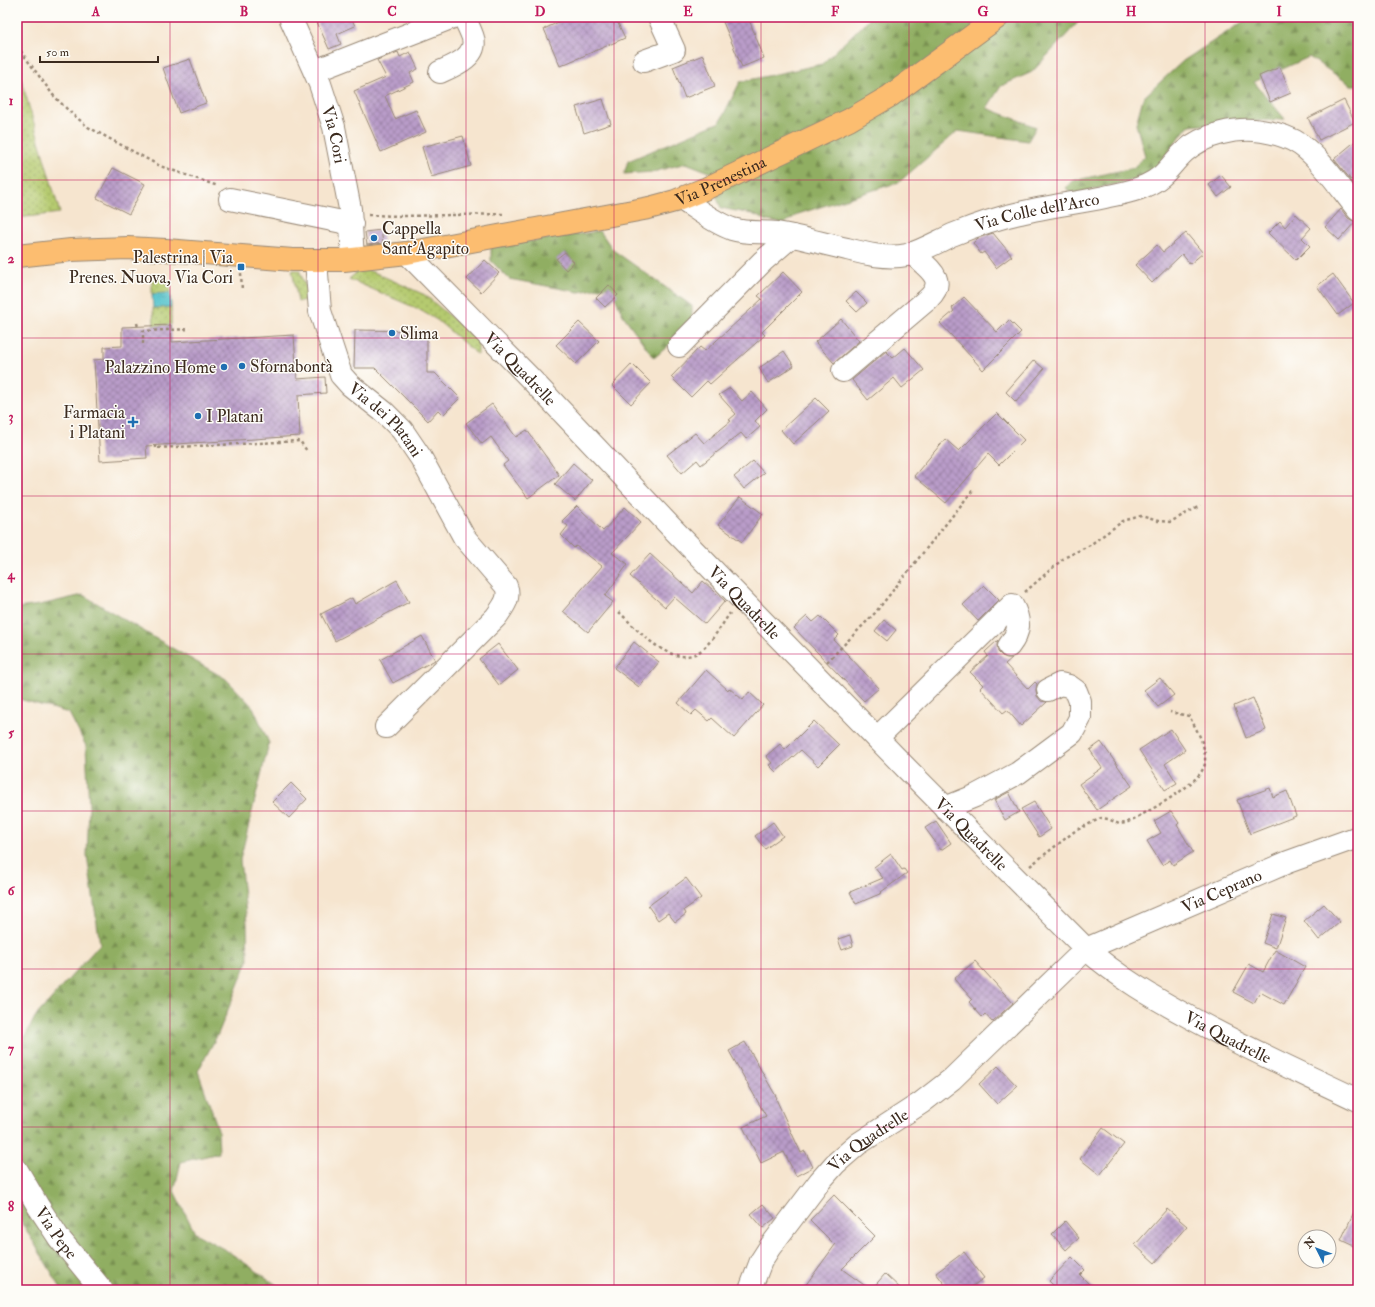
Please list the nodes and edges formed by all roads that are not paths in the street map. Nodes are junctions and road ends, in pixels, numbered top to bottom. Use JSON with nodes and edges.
{"nodes":[{"id":1,"x":290,"y":17,"type":"edge"},
{"id":2,"x":453,"y":17,"type":"edge"},
{"id":3,"x":464,"y":17,"type":"edge"},
{"id":4,"x":659,"y":17,"type":"edge"},
{"id":5,"x":998,"y":17,"type":"edge"},
{"id":6,"x":644,"y":62,"type":"dead end"},
{"id":7,"x":315,"y":71,"type":"junction"},
{"id":8,"x":440,"y":72,"type":"dead end"},
{"id":9,"x":225,"y":193,"type":"road end"},
{"id":10,"x":680,"y":199,"type":"junction"},
{"id":11,"x":1358,"y":210,"type":"edge"},
{"id":12,"x":351,"y":219,"type":"junction"},
{"id":13,"x":792,"y":236,"type":"junction"},
{"id":14,"x":407,"y":253,"type":"junction"},
{"id":15,"x":912,"y":253,"type":"junction"},
{"id":16,"x":17,"y":256,"type":"edge"},
{"id":17,"x":353,"y":259,"type":"junction"},
{"id":18,"x":316,"y":261,"type":"junction"},
{"id":19,"x":680,"y":346,"type":"dead end"},
{"id":20,"x":844,"y":371,"type":"dead end"},
{"id":21,"x":1009,"y":646,"type":"dead end"},
{"id":22,"x":1048,"y":690,"type":"dead end"},
{"id":23,"x":386,"y":727,"type":"dead end"},
{"id":24,"x":877,"y":738,"type":"junction"},
{"id":25,"x":945,"y":808,"type":"junction"},
{"id":26,"x":1358,"y":837,"type":"edge"},
{"id":27,"x":1086,"y":949,"type":"junction"},
{"id":28,"x":1358,"y":1100,"type":"edge"},
{"id":29,"x":17,"y":1170,"type":"edge"},
{"id":30,"x":102,"y":1290,"type":"edge"},
{"id":31,"x":750,"y":1290,"type":"edge"}],
"edges":[{"from":1,"to":7,"type":"street","name":"Via Cori"},
{"from":2,"to":7,"type":"street"},
{"from":3,"to":8,"type":"street"},
{"from":4,"to":6,"type":"street"},
{"from":5,"to":10,"type":"main road","name":"Via Prenestina"},
{"from":7,"to":12,"type":"street","name":"Via Cori"},
{"from":9,"to":12,"type":"street"},
{"from":10,"to":13,"type":"street","name":"Via Colle dell'Arco"},
{"from":10,"to":14,"type":"main road","name":"Via Prenestina"},
{"from":11,"to":15,"type":"street","name":"Via Colle dell'Arco"},
{"from":12,"to":17,"type":"street","name":"Via Cori"},
{"from":13,"to":15,"type":"street","name":"Via Colle dell'Arco"},
{"from":13,"to":19,"type":"street"},
{"from":14,"to":17,"type":"main road","name":"Via Prenestina"},
{"from":14,"to":24,"type":"street","name":"Via Quadrelle"},
{"from":15,"to":20,"type":"street"},
{"from":16,"to":18,"type":"main road","name":"Via Prenestina"},
{"from":17,"to":18,"type":"main road","name":"Via Prenestina"},
{"from":18,"to":23,"type":"street","name":"Via dei Platani"},
{"from":21,"to":24,"type":"street"},
{"from":22,"to":25,"type":"street"},
{"from":24,"to":25,"type":"street","name":"Via Quadrelle"},
{"from":25,"to":27,"type":"street","name":"Via Quadrelle"},
{"from":26,"to":27,"type":"street","name":"Via Ceprano"},
{"from":27,"to":28,"type":"street","name":"Via Quadrelle"},
{"from":27,"to":31,"type":"street","name":"Via Quadrelle"},
{"from":29,"to":30,"type":"street","name":"Via Pepe"}]}
